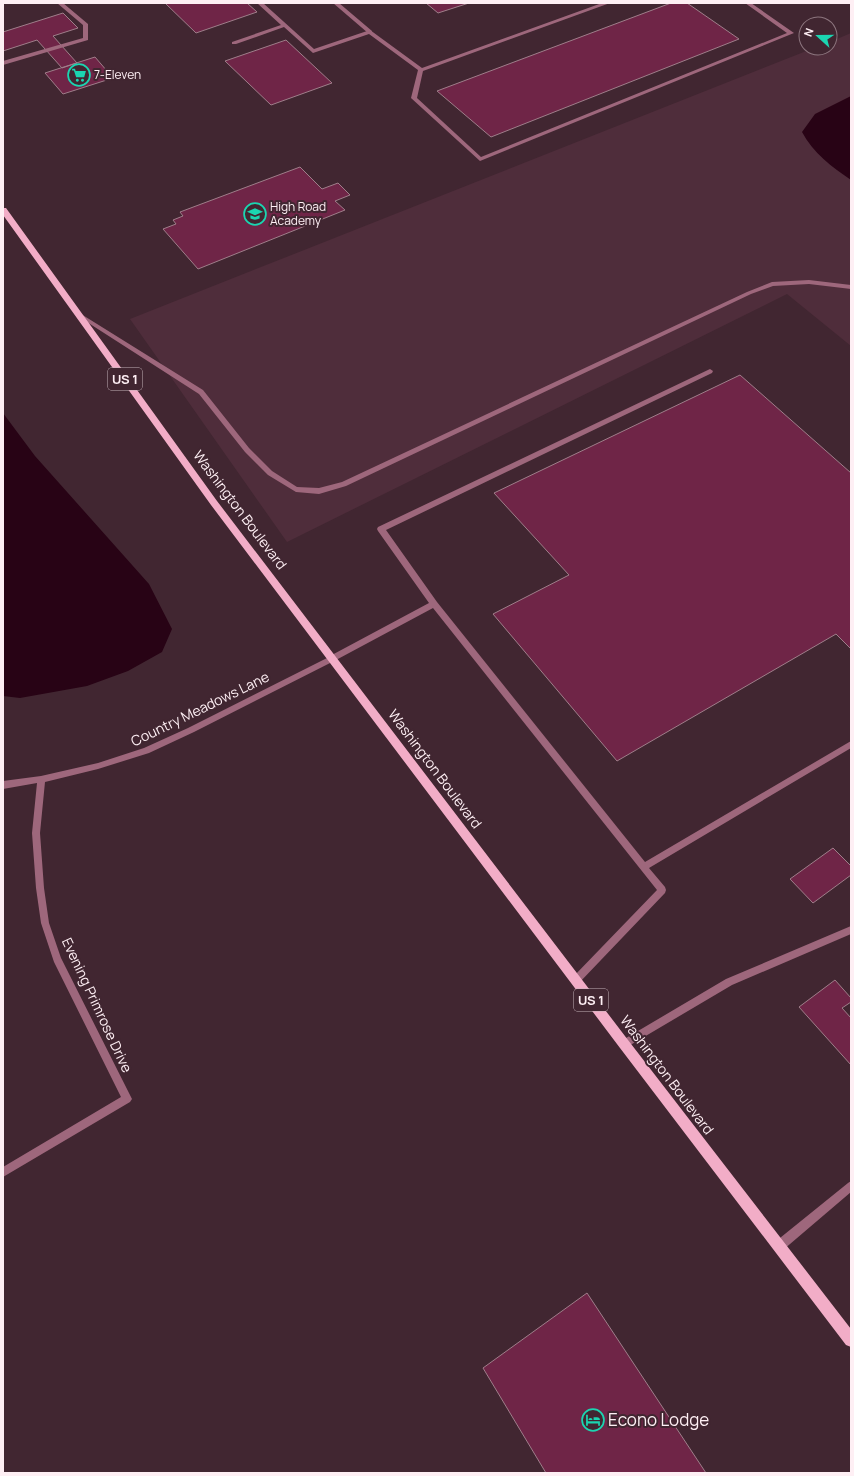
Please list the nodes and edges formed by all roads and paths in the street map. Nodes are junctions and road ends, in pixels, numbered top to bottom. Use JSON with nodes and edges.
{"nodes":[{"id":1,"x":60,"y":3,"type":"edge"},
{"id":2,"x":260,"y":3,"type":"edge"},
{"id":3,"x":336,"y":3,"type":"edge"},
{"id":4,"x":607,"y":3,"type":"edge"},
{"id":5,"x":748,"y":3,"type":"edge"},
{"id":6,"x":285,"y":25,"type":"junction"},
{"id":7,"x":370,"y":32,"type":"junction"},
{"id":8,"x":234,"y":43,"type":"dead end"},
{"id":9,"x":3,"y":63,"type":"edge"},
{"id":10,"x":421,"y":70,"type":"junction"},
{"id":11,"x":3,"y":210,"type":"edge"},
{"id":12,"x":851,"y":287,"type":"edge"},
{"id":13,"x":79,"y":315,"type":"junction"},
{"id":14,"x":710,"y":371,"type":"dead end"},
{"id":15,"x":434,"y":604,"type":"junction"},
{"id":16,"x":333,"y":658,"type":"junction"},
{"id":17,"x":851,"y":744,"type":"edge"},
{"id":18,"x":41,"y":779,"type":"junction"},
{"id":19,"x":3,"y":785,"type":"edge"},
{"id":20,"x":643,"y":867,"type":"junction"},
{"id":21,"x":851,"y":930,"type":"edge"},
{"id":22,"x":576,"y":980,"type":"junction"},
{"id":23,"x":624,"y":1044,"type":"junction"},
{"id":24,"x":3,"y":1172,"type":"edge"},
{"id":25,"x":851,"y":1186,"type":"edge"},
{"id":26,"x":779,"y":1246,"type":"junction"},
{"id":27,"x":851,"y":1340,"type":"edge"}],
"edges":[{"from":1,"to":9,"type":"street"},
{"from":2,"to":6,"type":"street"},
{"from":3,"to":7,"type":"street"},
{"from":4,"to":10,"type":"street"},
{"from":5,"to":10,"type":"street"},
{"from":6,"to":7,"type":"street"},
{"from":6,"to":8,"type":"street"},
{"from":7,"to":10,"type":"street"},
{"from":11,"to":13,"type":"main road","name":"Washington Boulevard","number":"US 1"},
{"from":12,"to":13,"type":"street"},
{"from":13,"to":16,"type":"main road","name":"Washington Boulevard","number":"US 1"},
{"from":14,"to":15,"type":"street"},
{"from":15,"to":16,"type":"street","name":"Country Meadows Lane"},
{"from":15,"to":20,"type":"street"},
{"from":16,"to":18,"type":"street","name":"Country Meadows Lane"},
{"from":16,"to":22,"type":"main road","name":"Washington Boulevard","number":"US 1"},
{"from":17,"to":20,"type":"street"},
{"from":18,"to":19,"type":"street","name":"Country Meadows Lane"},
{"from":18,"to":24,"type":"street","name":"Evening Primrose Drive"},
{"from":20,"to":22,"type":"street"},
{"from":21,"to":23,"type":"street"},
{"from":22,"to":23,"type":"main road","name":"Washington Boulevard","number":"US 1"},
{"from":23,"to":26,"type":"main road","name":"Washington Boulevard","number":"US 1"},
{"from":25,"to":26,"type":"street"},
{"from":26,"to":27,"type":"main road","name":"Washington Boulevard","number":"US 1"}]}
